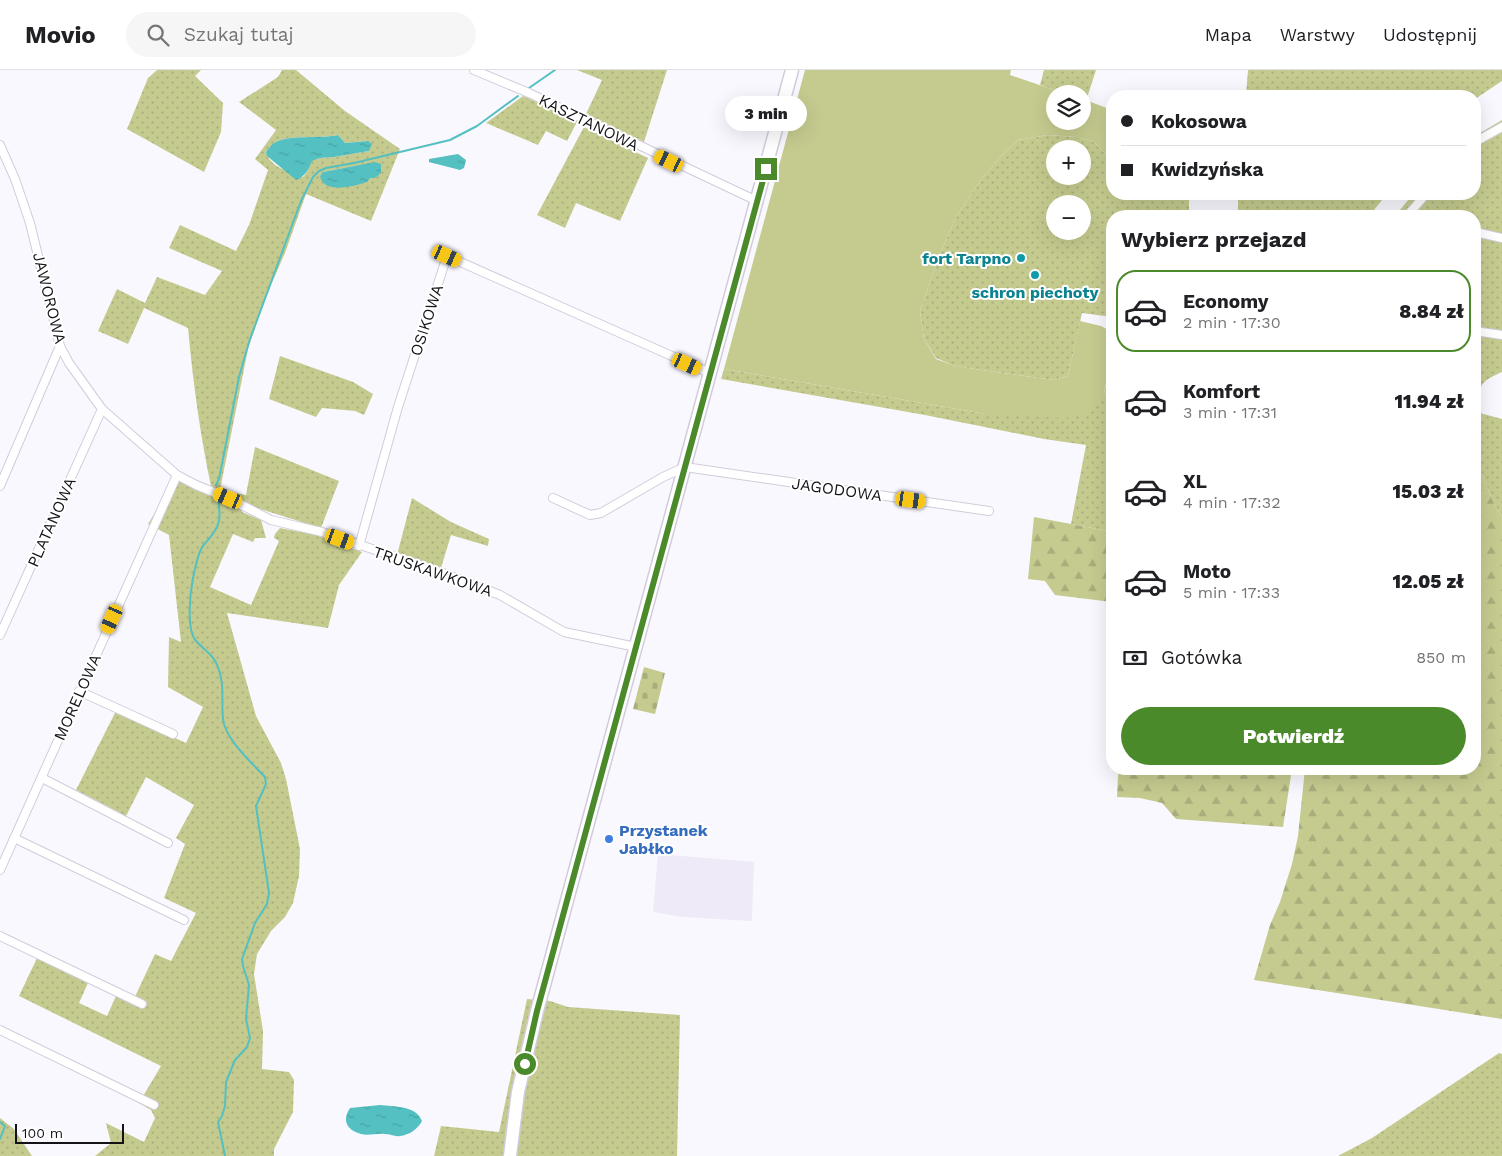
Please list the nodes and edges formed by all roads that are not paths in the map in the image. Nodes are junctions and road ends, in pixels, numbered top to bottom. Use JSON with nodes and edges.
{"nodes":[{"id":1,"x":474,"y":70,"type":"edge"},
{"id":2,"x":792,"y":70,"type":"edge"},
{"id":3,"x":1502,"y":127,"type":"edge"},
{"id":4,"x":1481,"y":139,"type":"edge"},
{"id":5,"x":0,"y":145,"type":"edge"},
{"id":6,"x":1421,"y":200,"type":"edge"},
{"id":7,"x":757,"y":201,"type":"junction"},
{"id":8,"x":1412,"y":210,"type":"edge"},
{"id":9,"x":1481,"y":233,"type":"edge"},
{"id":10,"x":1502,"y":238,"type":"edge"},
{"id":11,"x":1481,"y":332,"type":"edge"},
{"id":12,"x":1502,"y":336,"type":"edge"},
{"id":13,"x":60,"y":346,"type":"junction"},
{"id":14,"x":710,"y":374,"type":"junction"},
{"id":15,"x":102,"y":409,"type":"junction"},
{"id":16,"x":685,"y":467,"type":"junction"},
{"id":17,"x":177,"y":475,"type":"junction"},
{"id":18,"x":0,"y":486,"type":"edge"},
{"id":19,"x":228,"y":498,"type":"joint"},
{"id":20,"x":553,"y":498,"type":"dead end"},
{"id":21,"x":989,"y":511,"type":"dead end"},
{"id":22,"x":359,"y":546,"type":"junction"},
{"id":23,"x":0,"y":635,"type":"edge"},
{"id":24,"x":636,"y":647,"type":"junction"},
{"id":25,"x":79,"y":692,"type":"junction"},
{"id":26,"x":173,"y":734,"type":"dead end"},
{"id":27,"x":42,"y":778,"type":"junction"},
{"id":28,"x":14,"y":838,"type":"junction"},
{"id":29,"x":168,"y":843,"type":"dead end"},
{"id":30,"x":0,"y":870,"type":"edge"},
{"id":31,"x":184,"y":920,"type":"dead end"},
{"id":32,"x":0,"y":936,"type":"edge"},
{"id":33,"x":142,"y":1004,"type":"dead end"},
{"id":34,"x":0,"y":1030,"type":"edge"},
{"id":35,"x":154,"y":1104,"type":"dead end"},
{"id":36,"x":510,"y":1156,"type":"edge"}],
"edges":[{"from":1,"to":7,"type":"street","name":"KASZTANOWA"},
{"from":2,"to":7,"type":"main road"},
{"from":3,"to":4,"type":"street"},
{"from":5,"to":13,"type":"street","name":"JAWOROWA"},
{"from":6,"to":8,"type":"street"},
{"from":7,"to":14,"type":"main road"},
{"from":9,"to":10,"type":"street"},
{"from":11,"to":12,"type":"street"},
{"from":13,"to":15,"type":"street","name":"JAWOROWA"},
{"from":13,"to":18,"type":"street"},
{"from":14,"to":16,"type":"main road"},
{"from":14,"to":22,"type":"street","name":"OSIKOWA"},
{"from":15,"to":17,"type":"street","name":"JAWOROWA"},
{"from":15,"to":23,"type":"street","name":"PLATANOWA"},
{"from":16,"to":20,"type":"street"},
{"from":16,"to":21,"type":"street","name":"JAGODOWA"},
{"from":16,"to":24,"type":"main road"},
{"from":17,"to":19,"type":"street","name":"JAWOROWA"},
{"from":17,"to":25,"type":"street","name":"MORELOWA"},
{"from":19,"to":22,"type":"street","name":"TRUSKAWKOWA"},
{"from":22,"to":24,"type":"street","name":"TRUSKAWKOWA"},
{"from":24,"to":36,"type":"main road"},
{"from":25,"to":26,"type":"street"},
{"from":25,"to":27,"type":"street","name":"MORELOWA"},
{"from":27,"to":28,"type":"street","name":"MORELOWA"},
{"from":27,"to":29,"type":"street"},
{"from":28,"to":30,"type":"street","name":"MORELOWA"},
{"from":28,"to":31,"type":"street"},
{"from":32,"to":33,"type":"street"},
{"from":34,"to":35,"type":"street"}]}
